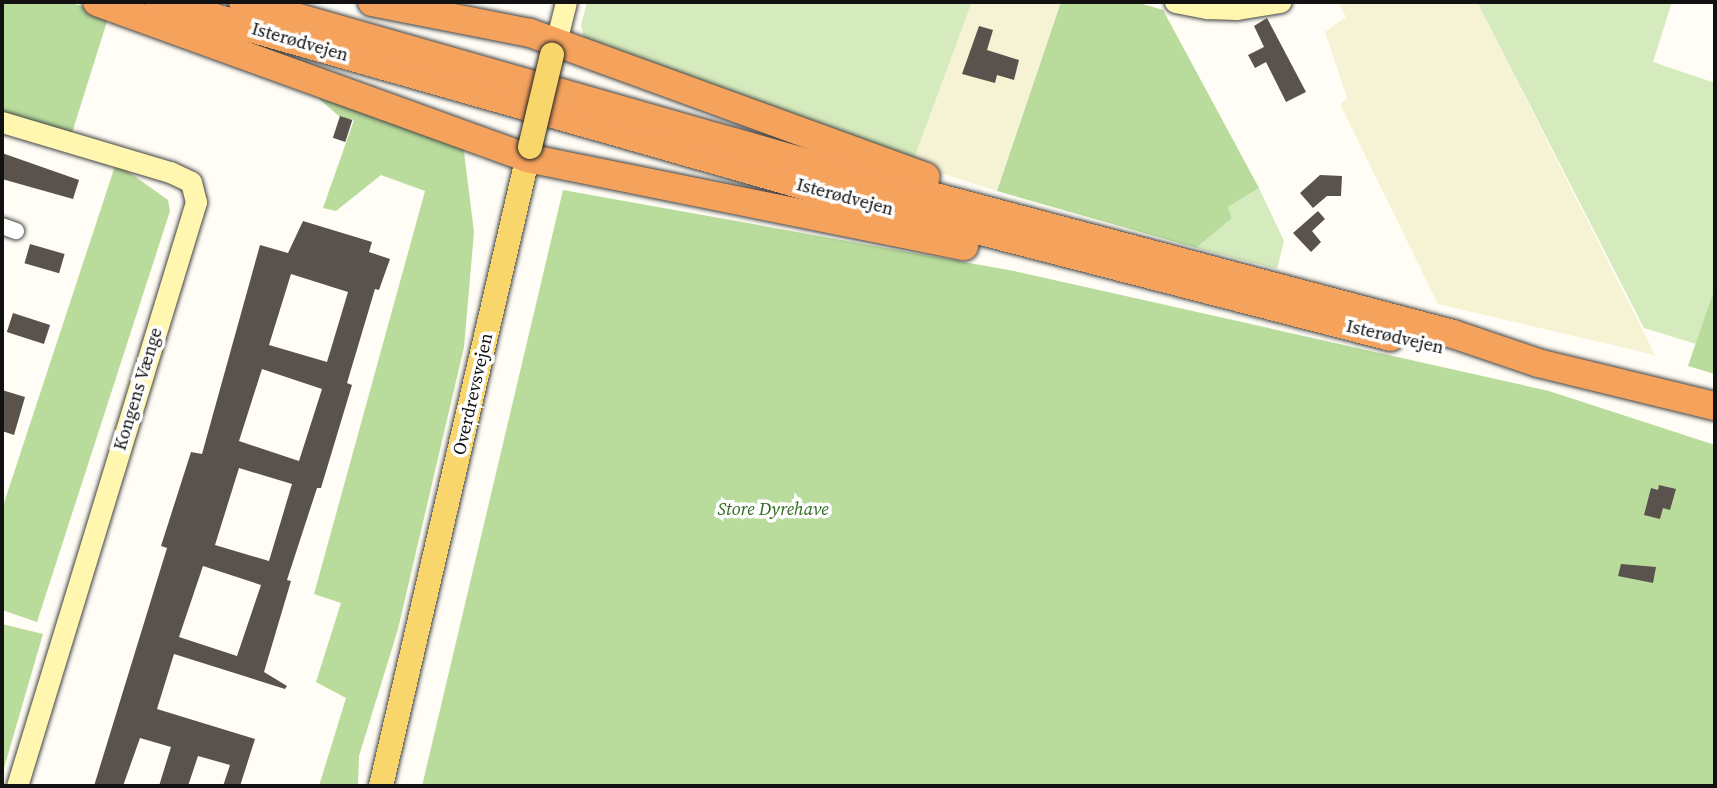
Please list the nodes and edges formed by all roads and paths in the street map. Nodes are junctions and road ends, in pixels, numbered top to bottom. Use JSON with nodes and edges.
{"nodes":[{"id":1,"x":97,"y":2,"type":"edge"},
{"id":2,"x":159,"y":2,"type":"edge"},
{"id":3,"x":243,"y":2,"type":"edge"},
{"id":4,"x":372,"y":2,"type":"edge"},
{"id":5,"x":566,"y":2,"type":"edge"},
{"id":6,"x":1175,"y":2,"type":"edge"},
{"id":7,"x":1280,"y":2,"type":"edge"},
{"id":8,"x":554,"y":48,"type":"junction"},
{"id":9,"x":2,"y":122,"type":"edge"},
{"id":10,"x":529,"y":153,"type":"junction"},
{"id":11,"x":998,"y":214,"type":"junction"},
{"id":12,"x":1074,"y":257,"type":"junction"},
{"id":13,"x":1538,"y":363,"type":"junction"},
{"id":14,"x":1715,"y":406,"type":"edge"},
{"id":15,"x":17,"y":786,"type":"edge"},
{"id":16,"x":381,"y":786,"type":"edge"}],
"edges":[{"from":1,"to":10,"type":"highway"},
{"from":2,"to":12,"type":"highway","name":"Isterødvejen"},
{"from":3,"to":11,"type":"highway","name":"Isterødvejen"},
{"from":4,"to":8,"type":"highway"},
{"from":5,"to":8,"type":"street","name":"Overdrevsvejen"},
{"from":6,"to":7,"type":"street"},
{"from":8,"to":10,"type":"main road","name":"Overdrevsvejen","bridge":true},
{"from":8,"to":11,"type":"highway"},
{"from":9,"to":15,"type":"street","name":"Kongens Vænge"},
{"from":10,"to":12,"type":"highway"},
{"from":10,"to":16,"type":"main road","name":"Overdrevsvejen"},
{"from":11,"to":13,"type":"highway","name":"Isterødvejen"},
{"from":12,"to":13,"type":"highway","name":"Isterødvejen"},
{"from":13,"to":14,"type":"highway","name":"Isterødvejen"}]}
